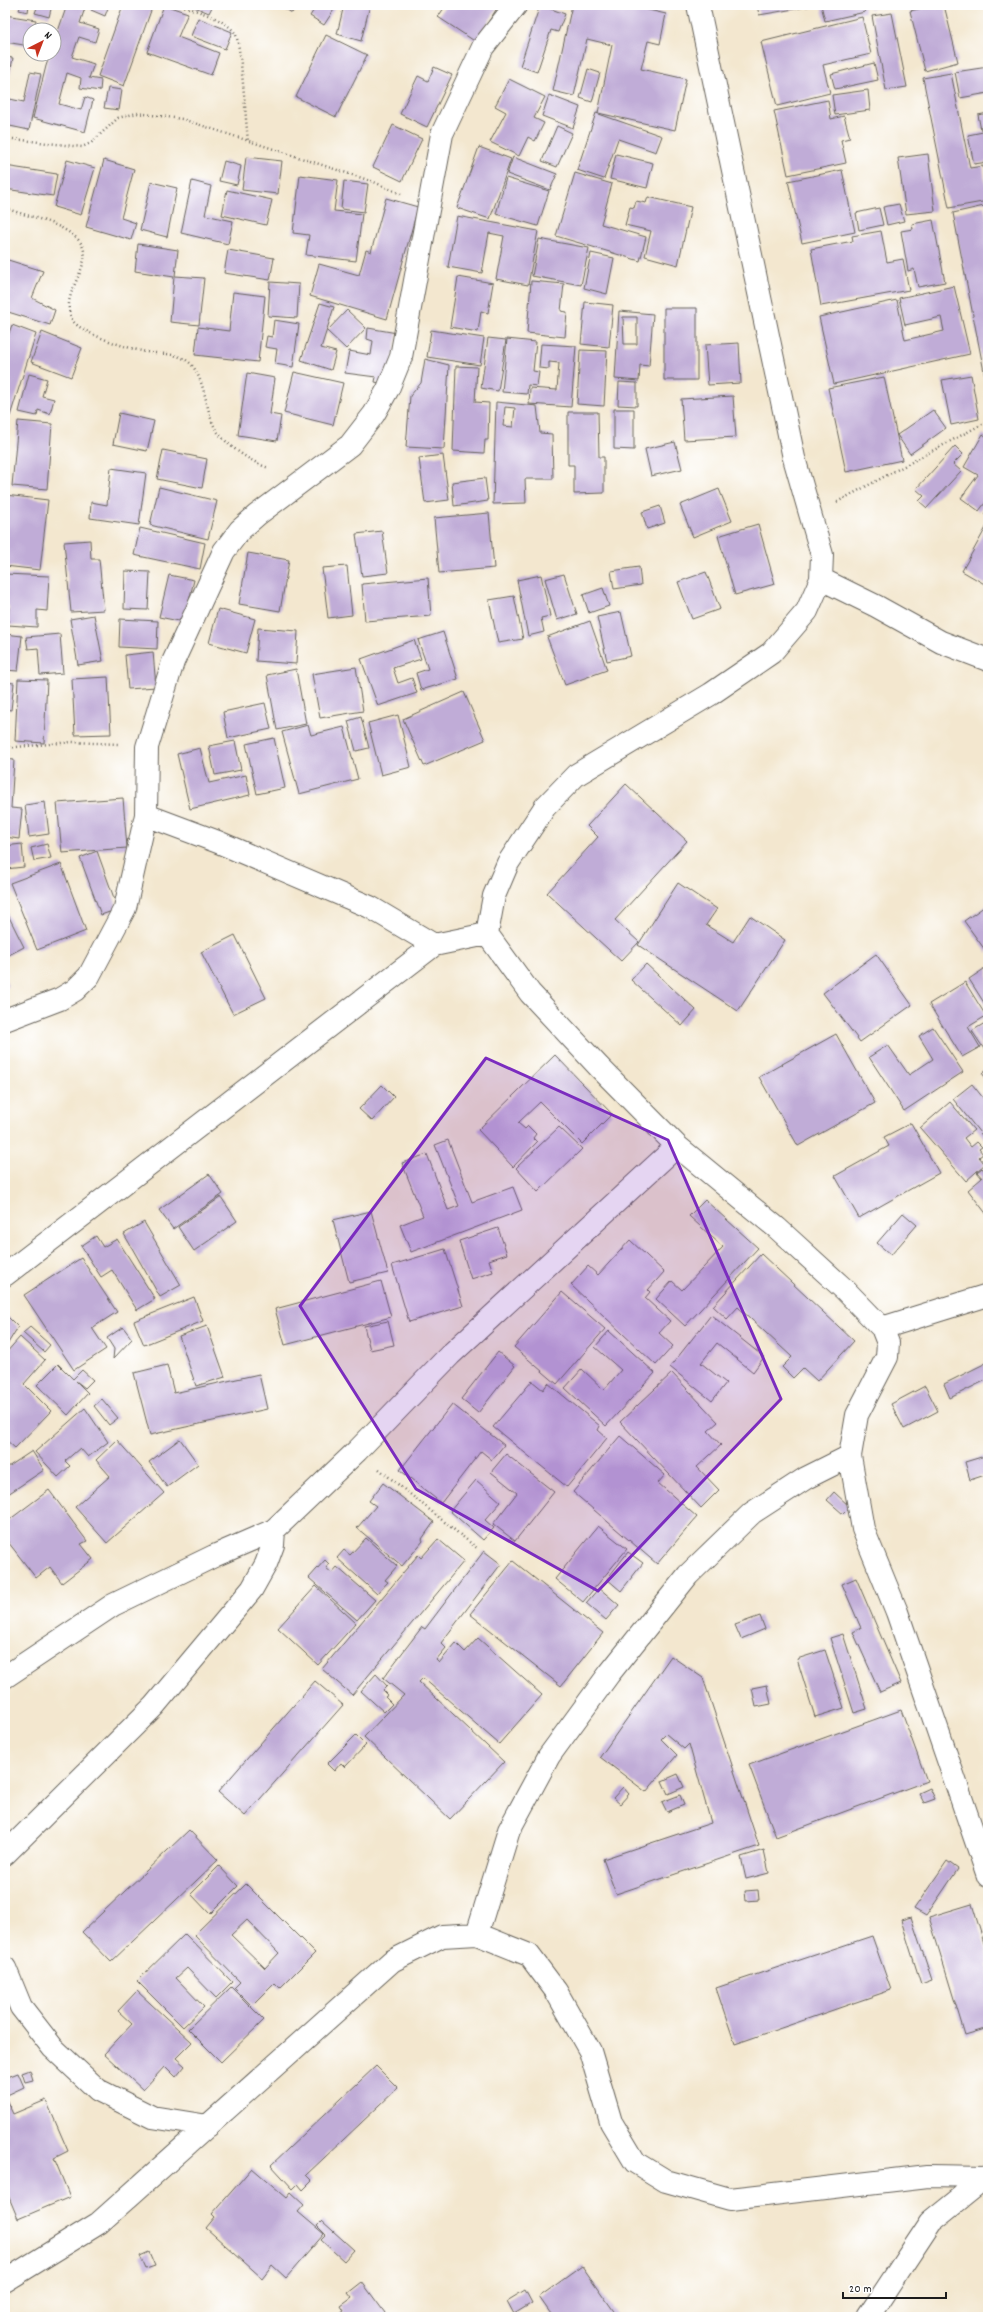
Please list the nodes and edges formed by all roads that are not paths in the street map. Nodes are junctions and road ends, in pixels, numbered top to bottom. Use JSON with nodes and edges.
{"nodes":[{"id":1,"x":516,"y":5,"type":"edge"},
{"id":2,"x":698,"y":5,"type":"edge"},
{"id":3,"x":821,"y":579,"type":"junction"},
{"id":4,"x":988,"y":660,"type":"edge"},
{"id":5,"x":146,"y":815,"type":"junction"},
{"id":6,"x":487,"y":934,"type":"junction"},
{"id":7,"x":434,"y":945,"type":"junction"},
{"id":8,"x":5,"y":1020,"type":"edge"},
{"id":9,"x":677,"y":1146,"type":"junction"},
{"id":10,"x":5,"y":1275,"type":"edge"},
{"id":11,"x":988,"y":1295,"type":"edge"},
{"id":12,"x":882,"y":1328,"type":"junction"},
{"id":13,"x":850,"y":1456,"type":"junction"},
{"id":14,"x":274,"y":1530,"type":"junction"},
{"id":15,"x":5,"y":1677,"type":"edge"},
{"id":16,"x":5,"y":1854,"type":"edge"},
{"id":17,"x":988,"y":1876,"type":"edge"},
{"id":18,"x":477,"y":1934,"type":"junction"},
{"id":19,"x":5,"y":1968,"type":"edge"},
{"id":20,"x":208,"y":2126,"type":"junction"},
{"id":21,"x":987,"y":2177,"type":"edge"},
{"id":22,"x":5,"y":2281,"type":"edge"},
{"id":23,"x":868,"y":2317,"type":"edge"}],
"edges":[{"from":1,"to":5,"type":"street"},
{"from":2,"to":3,"type":"street"},
{"from":3,"to":4,"type":"street"},
{"from":3,"to":6,"type":"street"},
{"from":5,"to":7,"type":"street"},
{"from":5,"to":8,"type":"street"},
{"from":6,"to":7,"type":"street"},
{"from":6,"to":9,"type":"street"},
{"from":7,"to":10,"type":"street"},
{"from":9,"to":12,"type":"street"},
{"from":9,"to":14,"type":"street"},
{"from":11,"to":12,"type":"street"},
{"from":12,"to":13,"type":"street"},
{"from":13,"to":17,"type":"street"},
{"from":13,"to":18,"type":"street"},
{"from":14,"to":15,"type":"street"},
{"from":14,"to":16,"type":"street"},
{"from":18,"to":20,"type":"street"},
{"from":18,"to":21,"type":"street"},
{"from":19,"to":20,"type":"street"},
{"from":20,"to":22,"type":"street"},
{"from":21,"to":23,"type":"street"}]}
